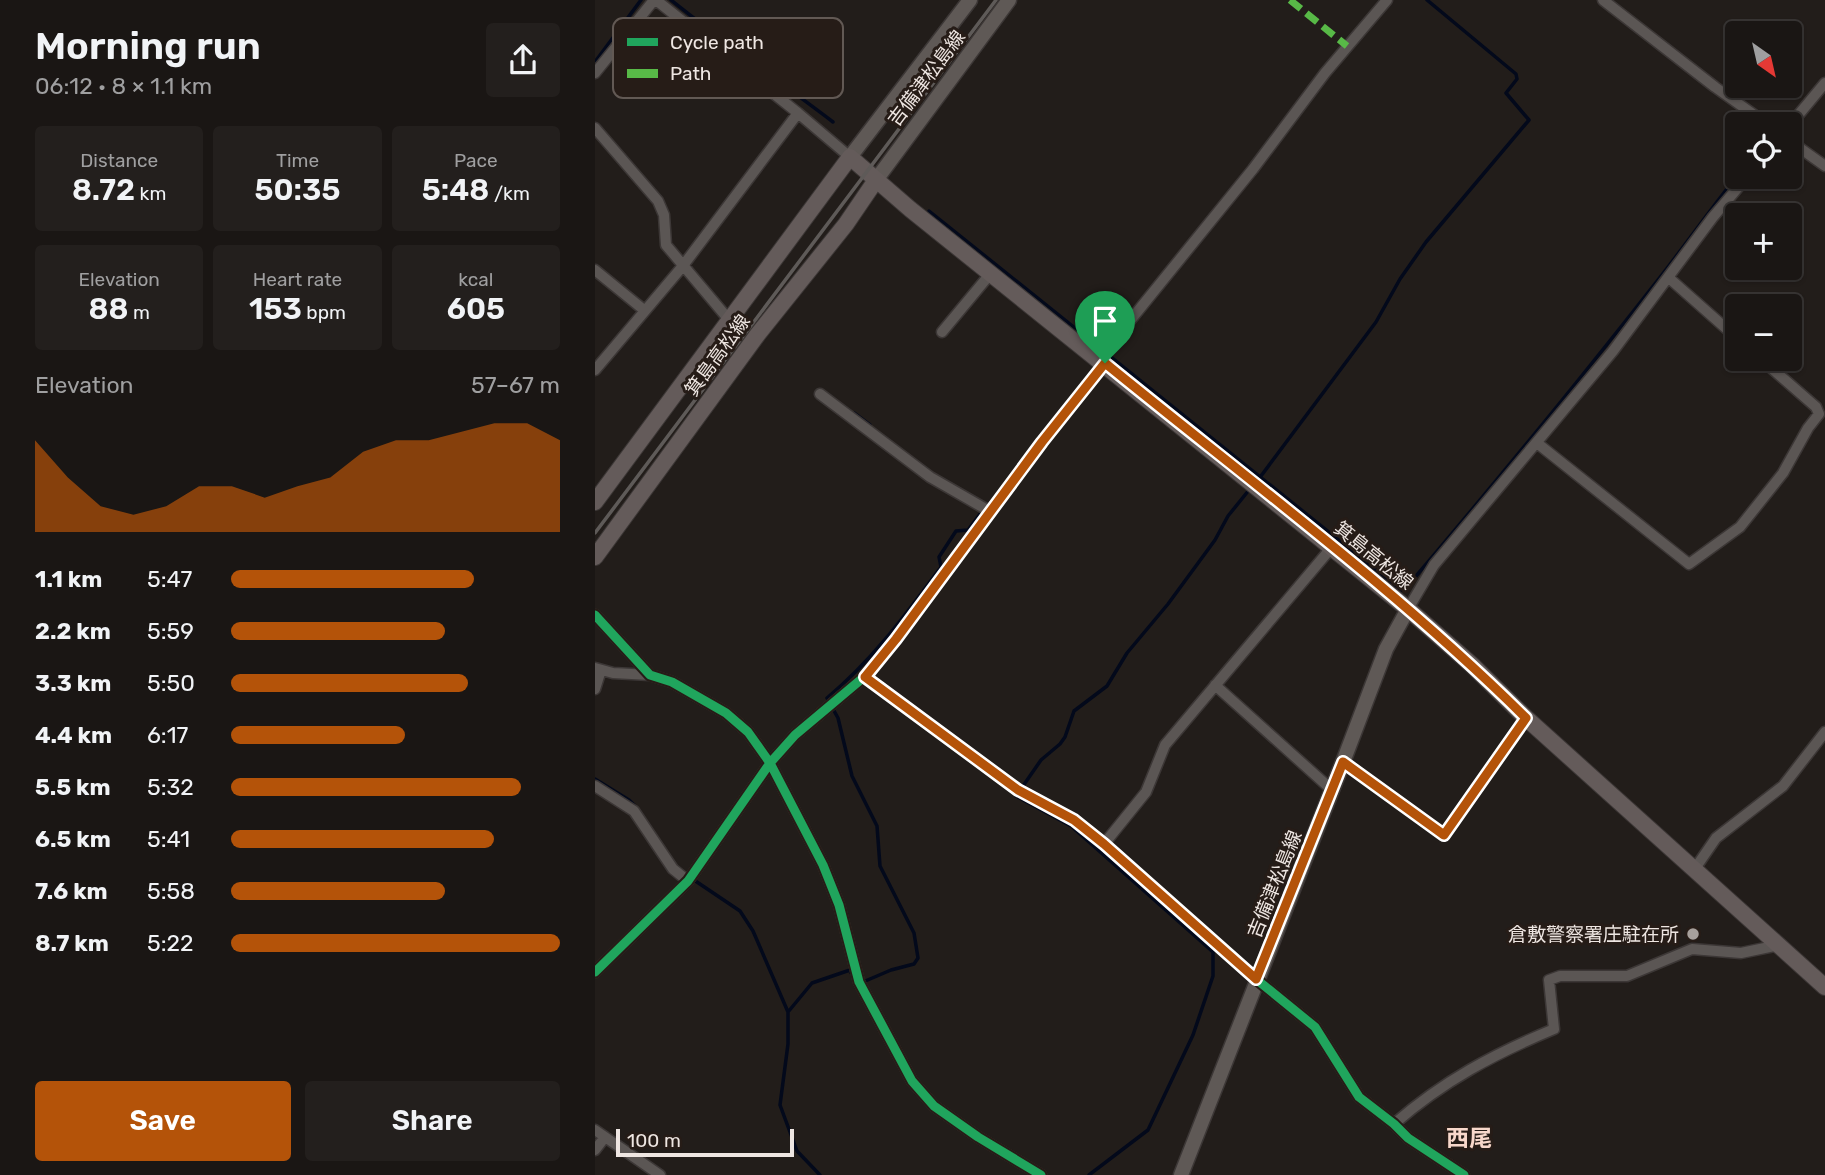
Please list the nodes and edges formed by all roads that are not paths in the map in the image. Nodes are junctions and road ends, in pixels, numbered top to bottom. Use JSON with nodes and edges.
{"nodes":[{"id":1,"x":655,"y":0,"type":"edge"},
{"id":2,"x":970,"y":0,"type":"edge"},
{"id":3,"x":1009,"y":0,"type":"edge"},
{"id":4,"x":1387,"y":0,"type":"edge"},
{"id":5,"x":1603,"y":0,"type":"edge"},
{"id":6,"x":640,"y":18,"type":"edge"},
{"id":7,"x":678,"y":18,"type":"edge"},
{"id":8,"x":613,"y":51,"type":"edge"},
{"id":9,"x":595,"y":73,"type":"edge"},
{"id":10,"x":1825,"y":83,"type":"edge"},
{"id":11,"x":780,"y":98,"type":"edge"},
{"id":12,"x":1750,"y":112,"type":"edge"},
{"id":13,"x":1801,"y":112,"type":"edge"},
{"id":14,"x":799,"y":113,"type":"junction"},
{"id":15,"x":595,"y":128,"type":"edge"},
{"id":16,"x":1802,"y":150,"type":"edge"},
{"id":17,"x":850,"y":157,"type":"junction"},
{"id":18,"x":1825,"y":166,"type":"edge"},
{"id":19,"x":876,"y":180,"type":"junction"},
{"id":20,"x":1737,"y":189,"type":"edge"},
{"id":21,"x":682,"y":267,"type":"junction"},
{"id":22,"x":595,"y":270,"type":"edge"},
{"id":23,"x":991,"y":273,"type":"junction"},
{"id":24,"x":1669,"y":278,"type":"junction"},
{"id":25,"x":644,"y":310,"type":"junction"},
{"id":26,"x":730,"y":321,"type":"junction"},
{"id":27,"x":1725,"y":328,"type":"edge"},
{"id":28,"x":942,"y":332,"type":"dead end"},
{"id":29,"x":1104,"y":357,"type":"junction"},
{"id":30,"x":595,"y":370,"type":"edge"},
{"id":31,"x":1777,"y":371,"type":"edge"},
{"id":32,"x":820,"y":394,"type":"dead end"},
{"id":33,"x":1821,"y":403,"type":"edge"},
{"id":34,"x":1537,"y":443,"type":"junction"},
{"id":35,"x":595,"y":502,"type":"edge"},
{"id":36,"x":987,"y":510,"type":"junction"},
{"id":37,"x":1332,"y":547,"type":"junction"},
{"id":38,"x":595,"y":557,"type":"edge"},
{"id":39,"x":1408,"y":609,"type":"junction"},
{"id":40,"x":595,"y":615,"type":"edge"},
{"id":41,"x":598,"y":669,"type":"edge"},
{"id":42,"x":650,"y":675,"type":"junction"},
{"id":43,"x":865,"y":677,"type":"junction"},
{"id":44,"x":1215,"y":685,"type":"junction"},
{"id":45,"x":595,"y":689,"type":"edge"},
{"id":46,"x":1526,"y":718,"type":"junction"},
{"id":47,"x":1825,"y":732,"type":"edge"},
{"id":48,"x":770,"y":762,"type":"junction"},
{"id":49,"x":1343,"y":762,"type":"junction"},
{"id":50,"x":595,"y":786,"type":"edge"},
{"id":51,"x":1332,"y":790,"type":"junction"},
{"id":52,"x":1104,"y":844,"type":"junction"},
{"id":53,"x":1694,"y":870,"type":"junction"},
{"id":54,"x":691,"y":876,"type":"junction"},
{"id":55,"x":1779,"y":945,"type":"junction"},
{"id":56,"x":595,"y":972,"type":"edge"},
{"id":57,"x":1256,"y":979,"type":"junction"},
{"id":58,"x":1825,"y":987,"type":"edge"},
{"id":59,"x":1394,"y":1124,"type":"junction"},
{"id":60,"x":600,"y":1133,"type":"edge"},
{"id":61,"x":595,"y":1150,"type":"edge"},
{"id":62,"x":1183,"y":1174,"type":"edge"},
{"id":63,"x":660,"y":1175,"type":"edge"},
{"id":64,"x":1041,"y":1175,"type":"edge"},
{"id":65,"x":1464,"y":1175,"type":"edge"}],
"edges":[{"from":1,"to":6,"type":"street"},
{"from":1,"to":7,"type":"street"},
{"from":2,"to":17,"type":"main road","name":"吉備津松島線"},
{"from":3,"to":19,"type":"main road","name":"吉備津松島線"},
{"from":4,"to":29,"type":"street"},
{"from":5,"to":12,"type":"street"},
{"from":8,"to":9,"type":"street"},
{"from":10,"to":13,"type":"street"},
{"from":11,"to":14,"type":"street"},
{"from":14,"to":17,"type":"street"},
{"from":14,"to":21,"type":"street"},
{"from":15,"to":21,"type":"street"},
{"from":16,"to":18,"type":"street"},
{"from":17,"to":19,"type":"main road","name":"箕島高松線"},
{"from":17,"to":26,"type":"main road","name":"箕島高松線"},
{"from":19,"to":23,"type":"main road","name":"箕島高松線"},
{"from":19,"to":38,"type":"main road","name":"箕島高松線"},
{"from":20,"to":24,"type":"street"},
{"from":21,"to":25,"type":"street"},
{"from":21,"to":26,"type":"street"},
{"from":22,"to":25,"type":"street"},
{"from":23,"to":28,"type":"street"},
{"from":23,"to":29,"type":"main road","name":"箕島高松線"},
{"from":24,"to":27,"type":"street"},
{"from":24,"to":34,"type":"street"},
{"from":25,"to":30,"type":"street"},
{"from":26,"to":35,"type":"main road","name":"箕島高松線"},
{"from":29,"to":36,"type":"street"},
{"from":29,"to":37,"type":"main road","name":"箕島高松線"},
{"from":31,"to":33,"type":"street"},
{"from":32,"to":36,"type":"street"},
{"from":33,"to":34,"type":"street"},
{"from":34,"to":39,"type":"street"},
{"from":36,"to":43,"type":"street"},
{"from":37,"to":39,"type":"main road","name":"箕島高松線"},
{"from":37,"to":44,"type":"street"},
{"from":39,"to":46,"type":"main road","name":"箕島高松線"},
{"from":39,"to":49,"type":"main road","name":"吉備津松島線"},
{"from":40,"to":42,"type":"street"},
{"from":41,"to":42,"type":"street"},
{"from":41,"to":45,"type":"street"},
{"from":42,"to":48,"type":"street"},
{"from":43,"to":48,"type":"street"},
{"from":43,"to":52,"type":"street"},
{"from":44,"to":51,"type":"street"},
{"from":44,"to":52,"type":"street"},
{"from":46,"to":49,"type":"street"},
{"from":46,"to":53,"type":"main road","name":"箕島高松線"},
{"from":47,"to":53,"type":"street"},
{"from":48,"to":54,"type":"street"},
{"from":48,"to":64,"type":"street"},
{"from":49,"to":51,"type":"main road","name":"吉備津松島線"},
{"from":50,"to":54,"type":"street"},
{"from":51,"to":57,"type":"main road","name":"吉備津松島線"},
{"from":52,"to":57,"type":"street"},
{"from":53,"to":55,"type":"main road","name":"箕島高松線"},
{"from":54,"to":56,"type":"street"},
{"from":55,"to":58,"type":"main road","name":"箕島高松線"},
{"from":55,"to":59,"type":"street"},
{"from":57,"to":59,"type":"street"},
{"from":57,"to":62,"type":"main road","name":"吉備津松島線"},
{"from":59,"to":65,"type":"street"},
{"from":60,"to":61,"type":"street"},
{"from":60,"to":63,"type":"street"}]}
